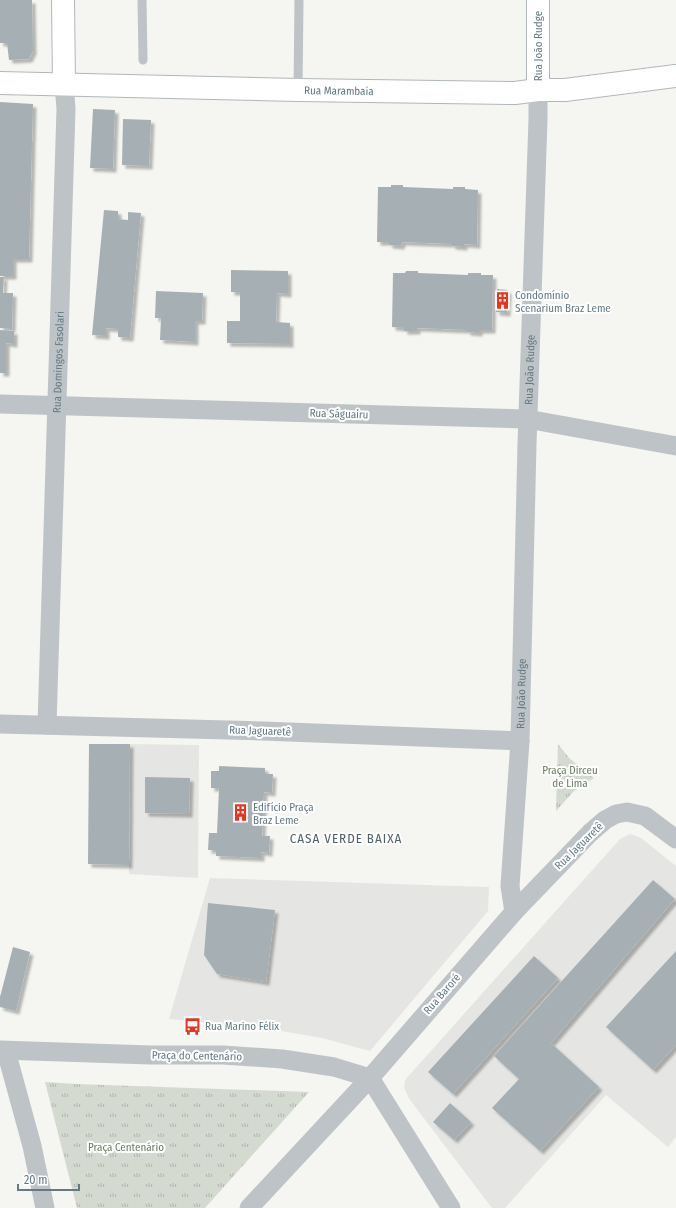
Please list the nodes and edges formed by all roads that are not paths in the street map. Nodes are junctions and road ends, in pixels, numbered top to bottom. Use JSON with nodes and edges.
{"nodes":[{"id":1,"x":63,"y":0,"type":"edge"},
{"id":2,"x":142,"y":0,"type":"edge"},
{"id":3,"x":299,"y":0,"type":"edge"},
{"id":4,"x":538,"y":0,"type":"edge"},
{"id":5,"x":143,"y":60,"type":"dead end"},
{"id":6,"x":676,"y":76,"type":"edge"},
{"id":7,"x":0,"y":83,"type":"edge"},
{"id":8,"x":64,"y":84,"type":"junction"},
{"id":9,"x":298,"y":90,"type":"junction"},
{"id":10,"x":538,"y":90,"type":"junction"},
{"id":11,"x":0,"y":404,"type":"edge"},
{"id":12,"x":57,"y":406,"type":"junction"},
{"id":13,"x":527,"y":419,"type":"junction"},
{"id":14,"x":676,"y":446,"type":"edge"},
{"id":15,"x":0,"y":724,"type":"edge"},
{"id":16,"x":46,"y":725,"type":"junction"},
{"id":17,"x":520,"y":740,"type":"junction"},
{"id":18,"x":676,"y":839,"type":"edge"},
{"id":19,"x":514,"y":912,"type":"junction"},
{"id":20,"x":3,"y":1051,"type":"edge"},
{"id":21,"x":370,"y":1078,"type":"junction"},
{"id":22,"x":45,"y":1208,"type":"edge"},
{"id":23,"x":249,"y":1208,"type":"edge"},
{"id":24,"x":451,"y":1208,"type":"edge"}],
"edges":[{"from":1,"to":8,"type":"street","name":"Rua Domingos Fasolari"},
{"from":2,"to":5,"type":"lane"},
{"from":3,"to":9,"type":"lane"},
{"from":4,"to":10,"type":"street","name":"Rua João Rudge"},
{"from":6,"to":10,"type":"street","name":"Rua Marambaia"},
{"from":7,"to":8,"type":"street","name":"Rua Marambaia"},
{"from":8,"to":9,"type":"street","name":"Rua Marambaia"},
{"from":8,"to":12,"type":"street","name":"Rua Domingos Fasolari"},
{"from":9,"to":10,"type":"street","name":"Rua Marambaia"},
{"from":10,"to":13,"type":"street","name":"Rua João Rudge"},
{"from":11,"to":12,"type":"street","name":"Rua Ságuairu"},
{"from":12,"to":13,"type":"street","name":"Rua Ságuairu"},
{"from":12,"to":16,"type":"street","name":"Rua Domingos Fasolari"},
{"from":13,"to":14,"type":"street","name":"Rua Ságuairu"},
{"from":13,"to":17,"type":"street","name":"Rua João Rudge"},
{"from":15,"to":16,"type":"street","name":"Rua Jaguaretê"},
{"from":16,"to":17,"type":"street","name":"Rua Jaguaretê"},
{"from":17,"to":19,"type":"street"},
{"from":18,"to":19,"type":"street","name":"Rua Jaguaretê"},
{"from":19,"to":21,"type":"street","name":"Rua Baroré"},
{"from":20,"to":21,"type":"street","name":"Praça do Centenário"},
{"from":20,"to":22,"type":"street","name":"Praça do Centenário"},
{"from":21,"to":23,"type":"street"},
{"from":21,"to":24,"type":"street"}]}
